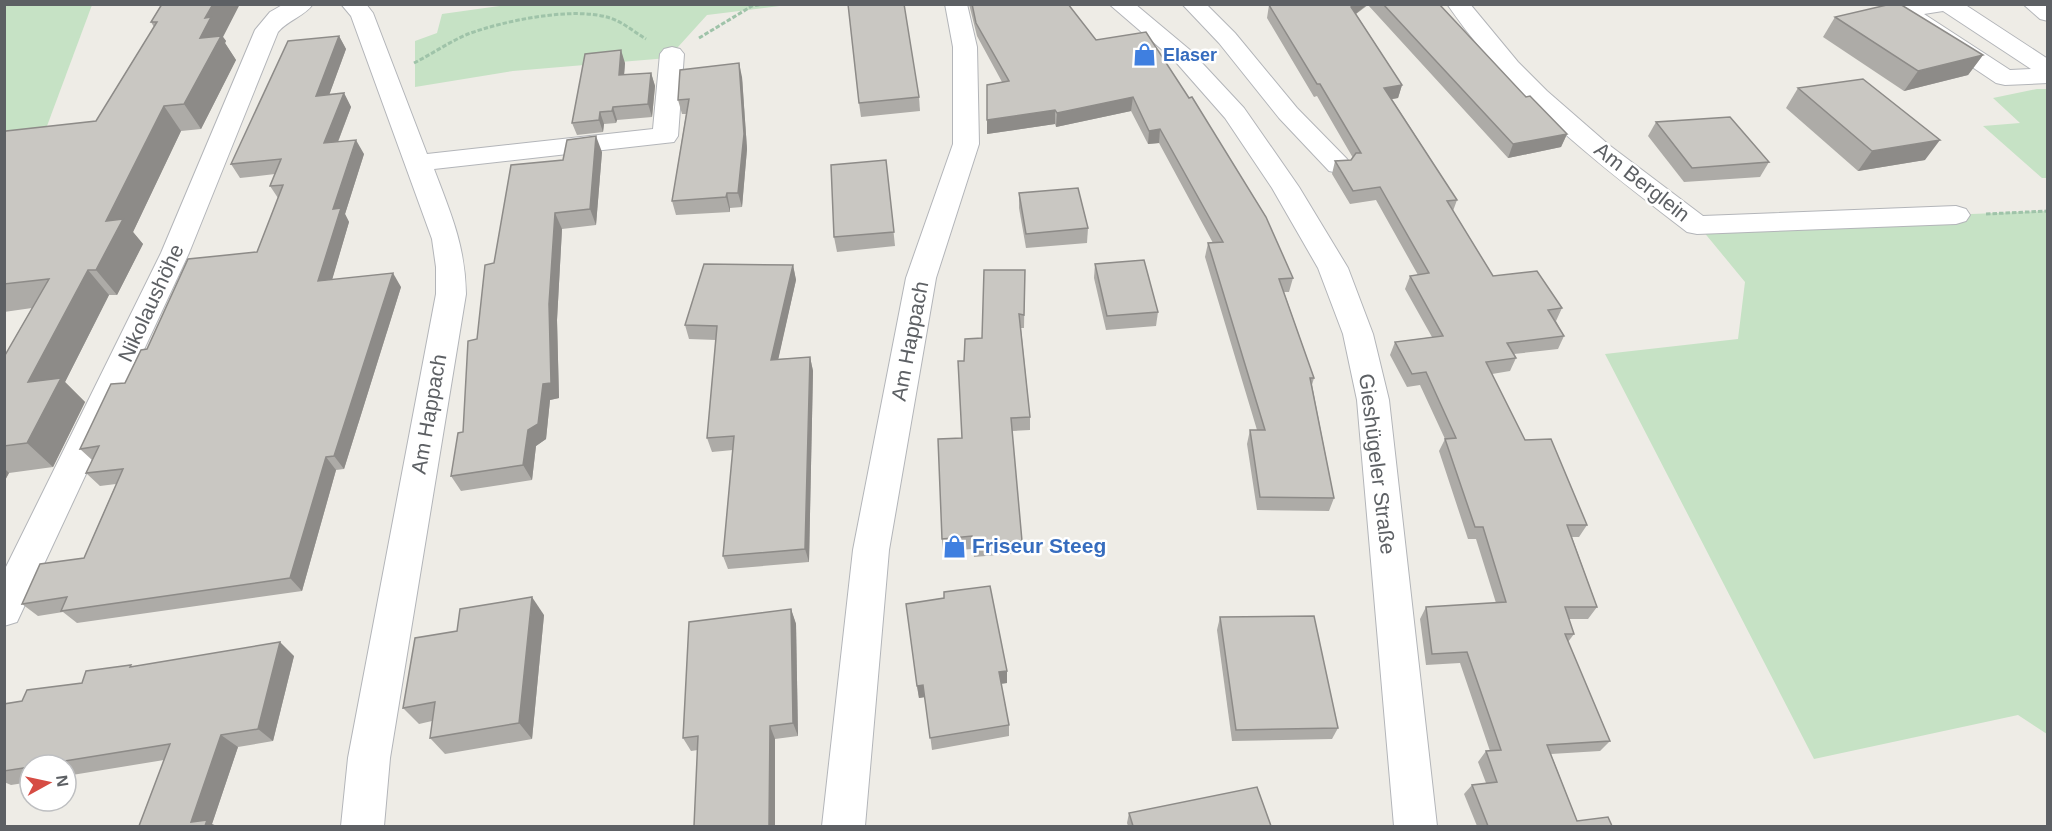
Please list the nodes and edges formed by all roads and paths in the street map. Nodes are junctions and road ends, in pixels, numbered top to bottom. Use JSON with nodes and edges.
{"nodes":[{"id":1,"x":302,"y":4,"type":"edge"},
{"id":2,"x":764,"y":4,"type":"edge"},
{"id":3,"x":956,"y":4,"type":"edge"},
{"id":4,"x":1193,"y":4,"type":"edge"},
{"id":5,"x":1458,"y":4,"type":"edge"},
{"id":6,"x":1942,"y":4,"type":"edge"},
{"id":7,"x":1948,"y":4,"type":"edge"},
{"id":8,"x":2034,"y":4,"type":"edge"},
{"id":9,"x":364,"y":7,"type":"edge"},
{"id":10,"x":1137,"y":8,"type":"edge"},
{"id":11,"x":2048,"y":14,"type":"edge"},
{"id":12,"x":672,"y":54,"type":"junction"},
{"id":13,"x":411,"y":64,"type":"dead end"},
{"id":14,"x":2048,"y":70,"type":"edge"},
{"id":15,"x":2048,"y":76,"type":"edge"},
{"id":16,"x":417,"y":163,"type":"junction"},
{"id":17,"x":1338,"y":165,"type":"edge"},
{"id":18,"x":2048,"y":211,"type":"edge"},
{"id":19,"x":1956,"y":215,"type":"joint"},
{"id":20,"x":4,"y":610,"type":"edge"},
{"id":21,"x":363,"y":826,"type":"edge"},
{"id":22,"x":843,"y":826,"type":"edge"},
{"id":23,"x":1416,"y":826,"type":"edge"}],
"edges":[{"from":1,"to":20,"type":"street","name":"Nikolaushöhe"},
{"from":2,"to":12,"type":"path"},
{"from":3,"to":22,"type":"street","name":"Am Happach"},
{"from":4,"to":17,"type":"street"},
{"from":5,"to":19,"type":"street","name":"Am Berglein"},
{"from":6,"to":15,"type":"street"},
{"from":7,"to":14,"type":"street"},
{"from":8,"to":11,"type":"street"},
{"from":9,"to":16,"type":"street","name":"Am Happach"},
{"from":10,"to":23,"type":"street","name":"Gieshügeler Straße"},
{"from":12,"to":13,"type":"path"},
{"from":12,"to":16,"type":"street"},
{"from":16,"to":21,"type":"street","name":"Am Happach"},
{"from":18,"to":19,"type":"path"}]}
